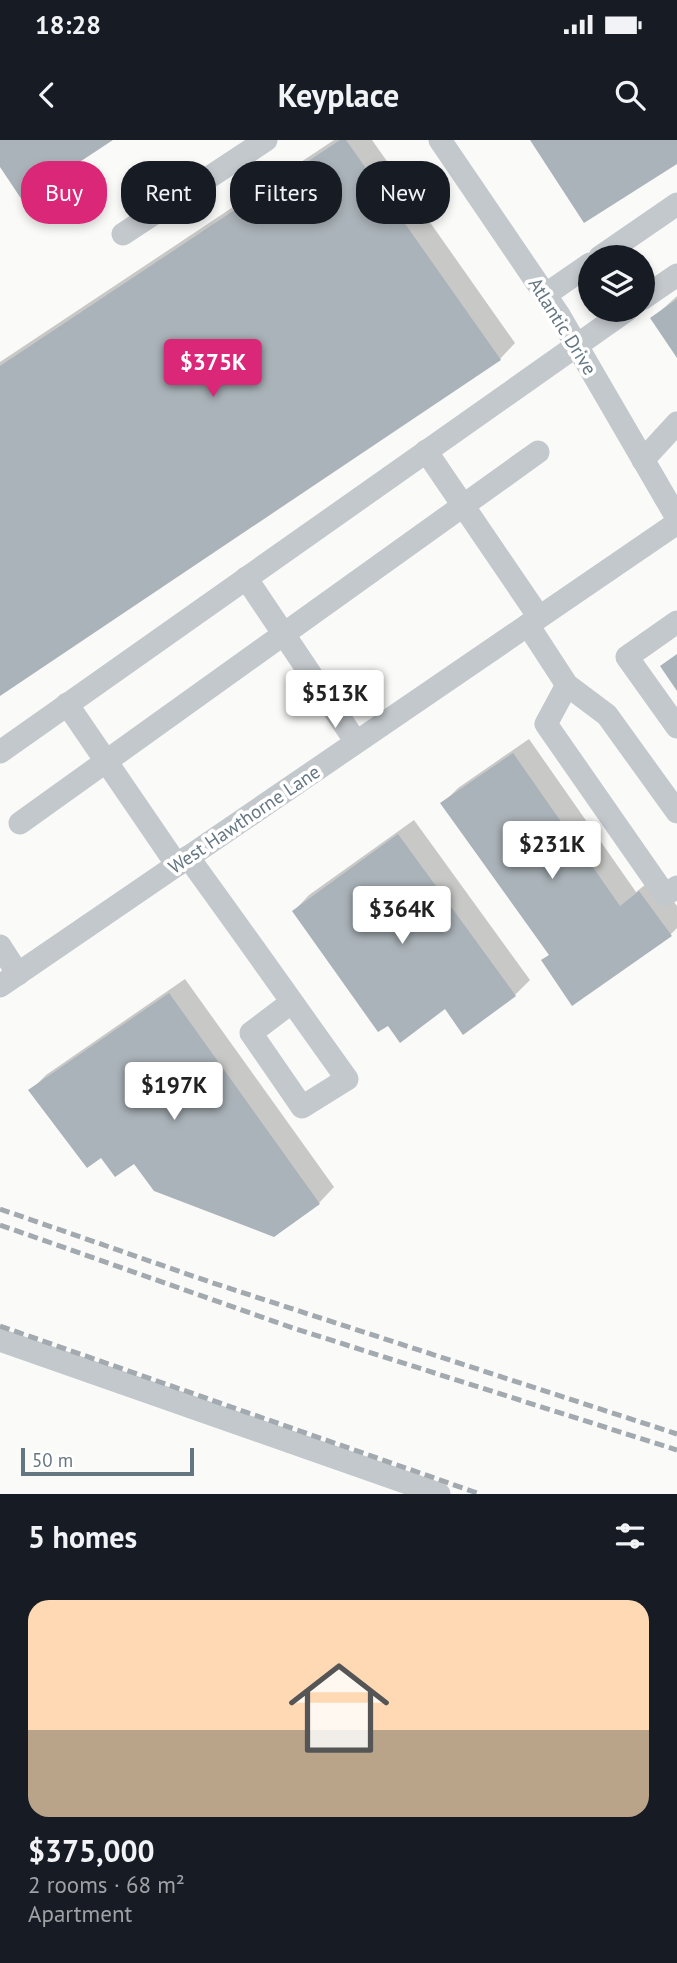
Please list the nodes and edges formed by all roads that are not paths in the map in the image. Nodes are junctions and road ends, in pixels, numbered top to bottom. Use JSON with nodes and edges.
{"nodes":[{"id":1,"x":266,"y":140,"type":"edge"},
{"id":2,"x":440,"y":140,"type":"edge"},
{"id":3,"x":677,"y":204,"type":"edge"},
{"id":4,"x":123,"y":234,"type":"dead end"},
{"id":5,"x":617,"y":245,"type":"edge"},
{"id":6,"x":578,"y":272,"type":"edge"},
{"id":7,"x":677,"y":275,"type":"edge"},
{"id":8,"x":655,"y":290,"type":"edge"},
{"id":9,"x":545,"y":295,"type":"junction"},
{"id":10,"x":610,"y":322,"type":"edge"},
{"id":11,"x":576,"y":345,"type":"junction"},
{"id":12,"x":677,"y":423,"type":"edge"},
{"id":13,"x":426,"y":451,"type":"junction"},
{"id":14,"x":538,"y":452,"type":"dead end"},
{"id":15,"x":643,"y":460,"type":"junction"},
{"id":16,"x":463,"y":506,"type":"junction"},
{"id":17,"x":677,"y":521,"type":"edge"},
{"id":18,"x":246,"y":578,"type":"junction"},
{"id":19,"x":533,"y":621,"type":"junction"},
{"id":20,"x":677,"y":622,"type":"edge"},
{"id":21,"x":284,"y":634,"type":"junction"},
{"id":22,"x":567,"y":685,"type":"junction"},
{"id":23,"x":67,"y":704,"type":"junction"},
{"id":24,"x":677,"y":727,"type":"edge"},
{"id":25,"x":356,"y":742,"type":"junction"},
{"id":26,"x":0,"y":752,"type":"edge"},
{"id":27,"x":106,"y":761,"type":"junction"},
{"id":28,"x":677,"y":812,"type":"edge"},
{"id":29,"x":20,"y":823,"type":"dead end"},
{"id":30,"x":183,"y":861,"type":"junction"},
{"id":31,"x":677,"y":887,"type":"edge"},
{"id":32,"x":0,"y":946,"type":"edge"},
{"id":33,"x":9,"y":980,"type":"edge"},
{"id":34,"x":292,"y":1002,"type":"junction"},
{"id":35,"x":0,"y":1340,"type":"edge"},
{"id":36,"x":439,"y":1494,"type":"edge"}],
"edges":[{"from":1,"to":4,"type":"street"},
{"from":2,"to":9,"type":"street","name":"Atlantic Drive"},
{"from":3,"to":5,"type":"street"},
{"from":6,"to":9,"type":"street"},
{"from":7,"to":8,"type":"street"},
{"from":9,"to":11,"type":"street","name":"Atlantic Drive"},
{"from":10,"to":11,"type":"street"},
{"from":11,"to":13,"type":"street"},
{"from":11,"to":15,"type":"street","name":"Atlantic Drive"},
{"from":12,"to":15,"type":"street"},
{"from":13,"to":16,"type":"street"},
{"from":13,"to":18,"type":"street"},
{"from":14,"to":16,"type":"street"},
{"from":15,"to":17,"type":"street","name":"Atlantic Drive"},
{"from":16,"to":19,"type":"street"},
{"from":16,"to":21,"type":"street"},
{"from":17,"to":19,"type":"street","name":"West Hawthorne Lane"},
{"from":18,"to":21,"type":"street"},
{"from":18,"to":23,"type":"street"},
{"from":19,"to":22,"type":"street"},
{"from":19,"to":25,"type":"street","name":"West Hawthorne Lane"},
{"from":20,"to":24,"type":"street"},
{"from":21,"to":25,"type":"street"},
{"from":21,"to":27,"type":"street"},
{"from":22,"to":28,"type":"street"},
{"from":22,"to":31,"type":"street"},
{"from":23,"to":26,"type":"street"},
{"from":23,"to":27,"type":"street"},
{"from":25,"to":30,"type":"street","name":"West Hawthorne Lane"},
{"from":27,"to":29,"type":"street"},
{"from":27,"to":30,"type":"street"},
{"from":30,"to":33,"type":"street","name":"West Hawthorne Lane"},
{"from":30,"to":34,"type":"street"},
{"from":32,"to":33,"type":"street"},
{"from":34,"to":34,"type":"street"},
{"from":35,"to":36,"type":"street"}]}
